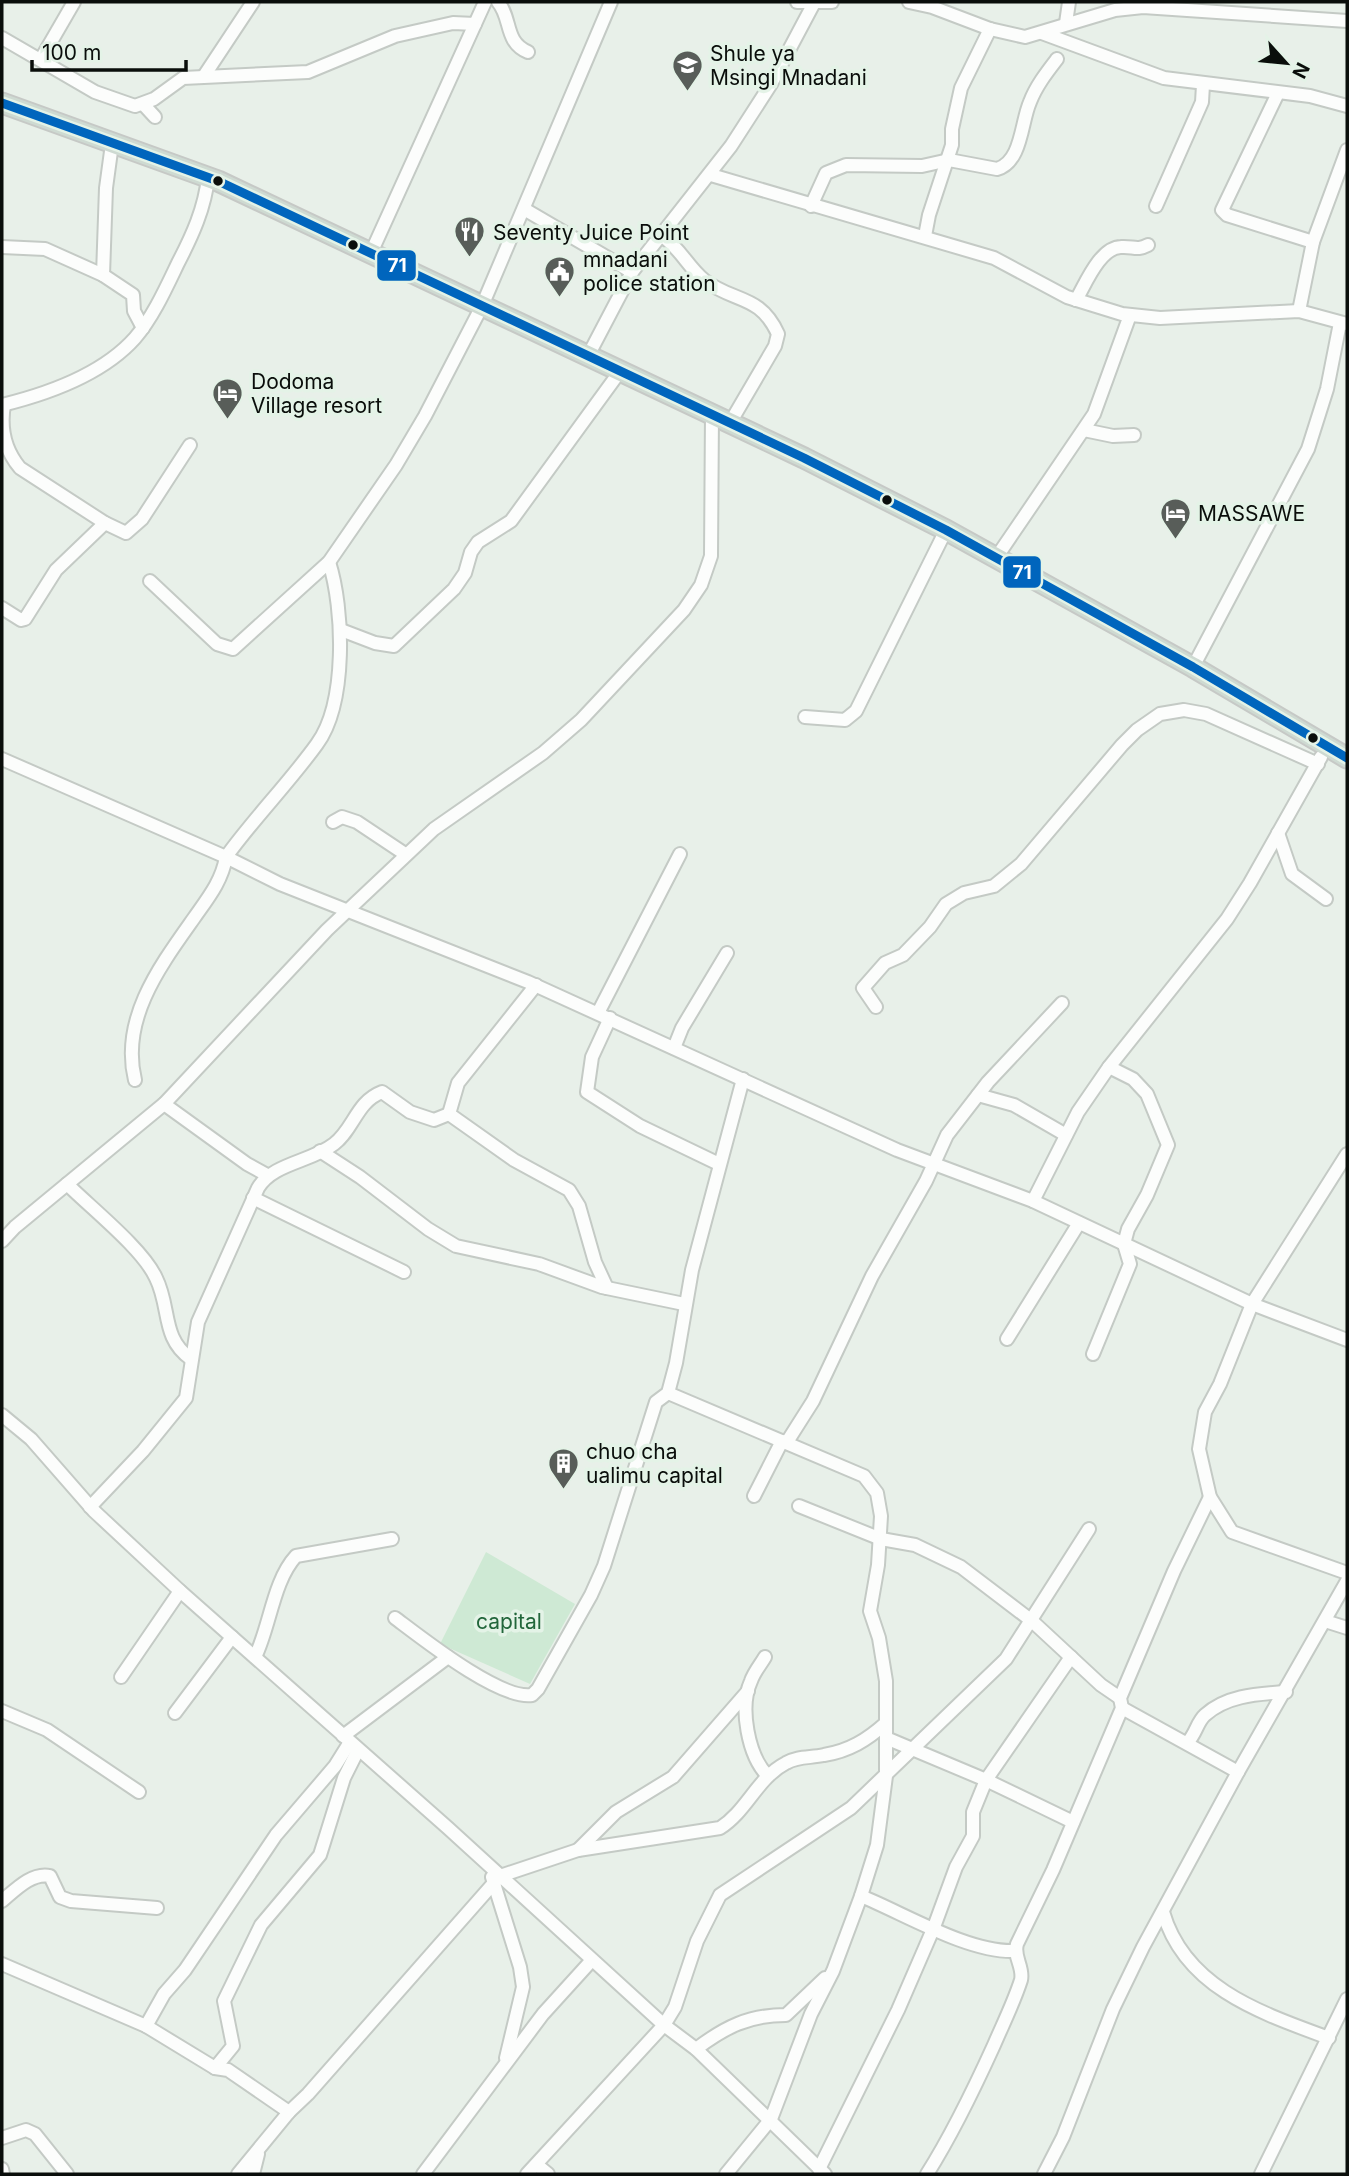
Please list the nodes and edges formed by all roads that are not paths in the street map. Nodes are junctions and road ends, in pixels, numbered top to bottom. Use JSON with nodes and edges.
{"nodes":[{"id":1,"x":74,"y":2,"type":"edge"},
{"id":2,"x":253,"y":2,"type":"edge"},
{"id":3,"x":485,"y":2,"type":"edge"},
{"id":4,"x":498,"y":2,"type":"edge"},
{"id":5,"x":611,"y":2,"type":"edge"},
{"id":6,"x":797,"y":2,"type":"edge"},
{"id":7,"x":832,"y":2,"type":"edge"},
{"id":8,"x":909,"y":2,"type":"edge"},
{"id":9,"x":1069,"y":2,"type":"edge"},
{"id":10,"x":814,"y":3,"type":"edge"},
{"id":11,"x":1152,"y":5,"type":"edge"},
{"id":12,"x":1347,"y":20,"type":"edge"},
{"id":13,"x":1066,"y":23,"type":"junction"},
{"id":14,"x":475,"y":24,"type":"junction"},
{"id":15,"x":990,"y":29,"type":"junction"},
{"id":16,"x":1042,"y":33,"type":"junction"},
{"id":17,"x":2,"y":38,"type":"edge"},
{"id":18,"x":528,"y":52,"type":"dead end"},
{"id":19,"x":41,"y":58,"type":"junction"},
{"id":20,"x":1057,"y":59,"type":"dead end"},
{"id":21,"x":204,"y":76,"type":"junction"},
{"id":22,"x":1203,"y":85,"type":"junction"},
{"id":23,"x":1278,"y":93,"type":"junction"},
{"id":24,"x":2,"y":103,"type":"edge"},
{"id":25,"x":144,"y":103,"type":"junction"},
{"id":26,"x":1347,"y":106,"type":"edge"},
{"id":27,"x":155,"y":117,"type":"dead end"},
{"id":28,"x":112,"y":144,"type":"junction"},
{"id":29,"x":1347,"y":150,"type":"edge"},
{"id":30,"x":949,"y":160,"type":"junction"},
{"id":31,"x":711,"y":175,"type":"junction"},
{"id":32,"x":208,"y":177,"type":"junction"},
{"id":33,"x":811,"y":206,"type":"junction"},
{"id":34,"x":1156,"y":206,"type":"dead end"},
{"id":35,"x":524,"y":209,"type":"junction"},
{"id":36,"x":662,"y":236,"type":"junction"},
{"id":37,"x":925,"y":236,"type":"junction"},
{"id":38,"x":1313,"y":242,"type":"junction"},
{"id":39,"x":1148,"y":245,"type":"dead end"},
{"id":40,"x":2,"y":247,"type":"edge"},
{"id":41,"x":371,"y":253,"type":"junction"},
{"id":42,"x":632,"y":271,"type":"junction"},
{"id":43,"x":103,"y":275,"type":"junction"},
{"id":44,"x":1076,"y":300,"type":"junction"},
{"id":45,"x":482,"y":306,"type":"junction"},
{"id":46,"x":1299,"y":311,"type":"junction"},
{"id":47,"x":1130,"y":315,"type":"junction"},
{"id":48,"x":1343,"y":323,"type":"edge"},
{"id":49,"x":143,"y":328,"type":"junction"},
{"id":50,"x":589,"y":354,"type":"junction"},
{"id":51,"x":621,"y":370,"type":"junction"},
{"id":52,"x":3,"y":405,"type":"edge"},
{"id":53,"x":712,"y":413,"type":"junction"},
{"id":54,"x":730,"y":423,"type":"junction"},
{"id":55,"x":1084,"y":429,"type":"junction"},
{"id":56,"x":1134,"y":435,"type":"dead end"},
{"id":57,"x":190,"y":445,"type":"dead end"},
{"id":58,"x":105,"y":523,"type":"junction"},
{"id":59,"x":946,"y":530,"type":"junction"},
{"id":60,"x":996,"y":558,"type":"junction"},
{"id":61,"x":329,"y":562,"type":"junction"},
{"id":62,"x":150,"y":581,"type":"dead end"},
{"id":63,"x":2,"y":608,"type":"edge"},
{"id":64,"x":341,"y":630,"type":"junction"},
{"id":65,"x":1193,"y":667,"type":"junction"},
{"id":66,"x":805,"y":717,"type":"dead end"},
{"id":67,"x":1322,"y":755,"type":"junction"},
{"id":68,"x":1347,"y":758,"type":"edge"},
{"id":69,"x":2,"y":759,"type":"edge"},
{"id":70,"x":333,"y":822,"type":"dead end"},
{"id":71,"x":1278,"y":833,"type":"junction"},
{"id":72,"x":405,"y":854,"type":"junction"},
{"id":73,"x":680,"y":854,"type":"dead end"},
{"id":74,"x":226,"y":857,"type":"junction"},
{"id":75,"x":1326,"y":899,"type":"dead end"},
{"id":76,"x":349,"y":913,"type":"junction"},
{"id":77,"x":727,"y":953,"type":"dead end"},
{"id":78,"x":536,"y":985,"type":"junction"},
{"id":79,"x":1062,"y":1003,"type":"dead end"},
{"id":80,"x":876,"y":1007,"type":"dead end"},
{"id":81,"x":604,"y":1016,"type":"junction"},
{"id":82,"x":674,"y":1048,"type":"junction"},
{"id":83,"x":1109,"y":1067,"type":"junction"},
{"id":84,"x":743,"y":1079,"type":"junction"},
{"id":85,"x":135,"y":1080,"type":"dead end"},
{"id":86,"x":978,"y":1095,"type":"junction"},
{"id":87,"x":164,"y":1104,"type":"junction"},
{"id":88,"x":449,"y":1114,"type":"junction"},
{"id":89,"x":1066,"y":1135,"type":"junction"},
{"id":90,"x":320,"y":1152,"type":"junction"},
{"id":91,"x":1347,"y":1154,"type":"edge"},
{"id":92,"x":719,"y":1164,"type":"junction"},
{"id":93,"x":934,"y":1164,"type":"junction"},
{"id":94,"x":267,"y":1175,"type":"junction"},
{"id":95,"x":67,"y":1184,"type":"junction"},
{"id":96,"x":253,"y":1198,"type":"junction"},
{"id":97,"x":1033,"y":1201,"type":"junction"},
{"id":98,"x":1079,"y":1223,"type":"junction"},
{"id":99,"x":2,"y":1241,"type":"edge"},
{"id":100,"x":1124,"y":1244,"type":"junction"},
{"id":101,"x":404,"y":1272,"type":"dead end"},
{"id":102,"x":607,"y":1288,"type":"junction"},
{"id":103,"x":684,"y":1304,"type":"junction"},
{"id":104,"x":1252,"y":1304,"type":"junction"},
{"id":105,"x":1007,"y":1339,"type":"dead end"},
{"id":106,"x":1347,"y":1340,"type":"edge"},
{"id":107,"x":1093,"y":1354,"type":"dead end"},
{"id":108,"x":191,"y":1359,"type":"junction"},
{"id":109,"x":668,"y":1392,"type":"junction"},
{"id":110,"x":2,"y":1415,"type":"edge"},
{"id":111,"x":784,"y":1441,"type":"junction"},
{"id":112,"x":754,"y":1496,"type":"dead end"},
{"id":113,"x":1210,"y":1497,"type":"junction"},
{"id":114,"x":799,"y":1506,"type":"dead end"},
{"id":115,"x":90,"y":1507,"type":"junction"},
{"id":116,"x":1089,"y":1529,"type":"dead end"},
{"id":117,"x":392,"y":1539,"type":"dead end"},
{"id":118,"x":881,"y":1539,"type":"junction"},
{"id":119,"x":1347,"y":1573,"type":"edge"},
{"id":120,"x":1347,"y":1581,"type":"edge"},
{"id":121,"x":180,"y":1591,"type":"junction"},
{"id":122,"x":395,"y":1618,"type":"dead end"},
{"id":123,"x":1031,"y":1621,"type":"junction"},
{"id":124,"x":1325,"y":1621,"type":"junction"},
{"id":125,"x":1347,"y":1628,"type":"edge"},
{"id":126,"x":232,"y":1637,"type":"junction"},
{"id":127,"x":255,"y":1657,"type":"junction"},
{"id":128,"x":449,"y":1657,"type":"junction"},
{"id":129,"x":765,"y":1657,"type":"dead end"},
{"id":130,"x":1071,"y":1657,"type":"junction"},
{"id":131,"x":121,"y":1677,"type":"dead end"},
{"id":132,"x":748,"y":1691,"type":"junction"},
{"id":133,"x":1286,"y":1692,"type":"junction"},
{"id":134,"x":1121,"y":1703,"type":"junction"},
{"id":135,"x":2,"y":1711,"type":"edge"},
{"id":136,"x":175,"y":1713,"type":"dead end"},
{"id":137,"x":886,"y":1723,"type":"junction"},
{"id":138,"x":886,"y":1742,"type":"junction"},
{"id":139,"x":350,"y":1743,"type":"junction"},
{"id":140,"x":1187,"y":1743,"type":"junction"},
{"id":141,"x":855,"y":1746,"type":"junction"},
{"id":142,"x":914,"y":1749,"type":"junction"},
{"id":143,"x":1238,"y":1772,"type":"junction"},
{"id":144,"x":768,"y":1776,"type":"junction"},
{"id":145,"x":886,"y":1776,"type":"junction"},
{"id":146,"x":986,"y":1780,"type":"junction"},
{"id":147,"x":139,"y":1792,"type":"dead end"},
{"id":148,"x":884,"y":1801,"type":"junction"},
{"id":149,"x":851,"y":1808,"type":"junction"},
{"id":150,"x":1073,"y":1822,"type":"junction"},
{"id":151,"x":578,"y":1850,"type":"junction"},
{"id":152,"x":497,"y":1879,"type":"junction"},
{"id":153,"x":861,"y":1896,"type":"junction"},
{"id":154,"x":2,"y":1901,"type":"edge"},
{"id":155,"x":157,"y":1908,"type":"dead end"},
{"id":156,"x":1163,"y":1912,"type":"junction"},
{"id":157,"x":934,"y":1927,"type":"junction"},
{"id":158,"x":1015,"y":1951,"type":"junction"},
{"id":159,"x":592,"y":1960,"type":"junction"},
{"id":160,"x":2,"y":1964,"type":"edge"},
{"id":161,"x":833,"y":1971,"type":"junction"},
{"id":162,"x":1347,"y":1999,"type":"edge"},
{"id":163,"x":664,"y":2025,"type":"junction"},
{"id":164,"x":146,"y":2026,"type":"junction"},
{"id":165,"x":1329,"y":2038,"type":"junction"},
{"id":166,"x":696,"y":2049,"type":"junction"},
{"id":167,"x":504,"y":2065,"type":"junction"},
{"id":168,"x":215,"y":2068,"type":"junction"},
{"id":169,"x":289,"y":2112,"type":"junction"},
{"id":170,"x":771,"y":2119,"type":"junction"},
{"id":171,"x":2,"y":2138,"type":"edge"},
{"id":172,"x":260,"y":2147,"type":"junction"},
{"id":173,"x":532,"y":2170,"type":"edge"},
{"id":174,"x":822,"y":2171,"type":"edge"},
{"id":175,"x":1265,"y":2173,"type":"edge"},
{"id":176,"x":67,"y":2174,"type":"edge"},
{"id":177,"x":238,"y":2174,"type":"edge"},
{"id":178,"x":253,"y":2174,"type":"edge"},
{"id":179,"x":423,"y":2174,"type":"edge"},
{"id":180,"x":548,"y":2174,"type":"edge"},
{"id":181,"x":726,"y":2174,"type":"edge"},
{"id":182,"x":927,"y":2174,"type":"edge"},
{"id":183,"x":1044,"y":2174,"type":"edge"}],
"edges":[{"from":1,"to":19,"type":"street"},
{"from":2,"to":21,"type":"street"},
{"from":3,"to":14,"type":"street"},
{"from":4,"to":18,"type":"street"},
{"from":5,"to":35,"type":"street"},
{"from":6,"to":10,"type":"street"},
{"from":7,"to":10,"type":"street"},
{"from":8,"to":15,"type":"street"},
{"from":9,"to":13,"type":"street"},
{"from":10,"to":31,"type":"street"},
{"from":11,"to":12,"type":"street"},
{"from":11,"to":13,"type":"street"},
{"from":13,"to":16,"type":"street"},
{"from":14,"to":21,"type":"street"},
{"from":14,"to":41,"type":"street"},
{"from":15,"to":16,"type":"street"},
{"from":15,"to":30,"type":"street"},
{"from":16,"to":22,"type":"street"},
{"from":17,"to":19,"type":"street"},
{"from":19,"to":25,"type":"street"},
{"from":20,"to":30,"type":"street"},
{"from":21,"to":25,"type":"street"},
{"from":22,"to":23,"type":"street"},
{"from":22,"to":34,"type":"street"},
{"from":23,"to":26,"type":"street"},
{"from":23,"to":38,"type":"street"},
{"from":24,"to":28,"type":"highway"},
{"from":25,"to":27,"type":"street"},
{"from":28,"to":32,"type":"highway"},
{"from":28,"to":43,"type":"street"},
{"from":29,"to":38,"type":"street"},
{"from":30,"to":33,"type":"street"},
{"from":30,"to":37,"type":"street"},
{"from":31,"to":33,"type":"street"},
{"from":31,"to":36,"type":"street"},
{"from":32,"to":41,"type":"highway"},
{"from":32,"to":49,"type":"street"},
{"from":33,"to":37,"type":"street"},
{"from":35,"to":42,"type":"street"},
{"from":35,"to":45,"type":"street"},
{"from":36,"to":42,"type":"street"},
{"from":36,"to":54,"type":"street"},
{"from":37,"to":44,"type":"street"},
{"from":38,"to":46,"type":"street"},
{"from":39,"to":44,"type":"street"},
{"from":40,"to":43,"type":"street"},
{"from":41,"to":45,"type":"highway"},
{"from":42,"to":50,"type":"street"},
{"from":43,"to":49,"type":"street"},
{"from":44,"to":47,"type":"street"},
{"from":45,"to":50,"type":"highway"},
{"from":45,"to":61,"type":"street"},
{"from":46,"to":47,"type":"street"},
{"from":46,"to":48,"type":"street"},
{"from":47,"to":55,"type":"street"},
{"from":48,"to":65,"type":"street"},
{"from":49,"to":52,"type":"street"},
{"from":50,"to":51,"type":"highway"},
{"from":51,"to":53,"type":"highway"},
{"from":51,"to":64,"type":"street"},
{"from":52,"to":58,"type":"street"},
{"from":53,"to":54,"type":"highway"},
{"from":53,"to":72,"type":"street"},
{"from":54,"to":59,"type":"highway"},
{"from":55,"to":56,"type":"street"},
{"from":55,"to":60,"type":"street"},
{"from":57,"to":58,"type":"street"},
{"from":58,"to":63,"type":"street"},
{"from":59,"to":60,"type":"highway"},
{"from":59,"to":66,"type":"street"},
{"from":60,"to":65,"type":"highway"},
{"from":61,"to":62,"type":"street"},
{"from":61,"to":64,"type":"street"},
{"from":64,"to":74,"type":"street"},
{"from":65,"to":67,"type":"highway"},
{"from":67,"to":68,"type":"highway"},
{"from":67,"to":71,"type":"street"},
{"from":67,"to":80,"type":"street"},
{"from":69,"to":74,"type":"street"},
{"from":70,"to":72,"type":"street"},
{"from":71,"to":75,"type":"street"},
{"from":71,"to":83,"type":"street"},
{"from":72,"to":76,"type":"street"},
{"from":73,"to":81,"type":"street"},
{"from":74,"to":76,"type":"street"},
{"from":74,"to":85,"type":"street"},
{"from":76,"to":78,"type":"street"},
{"from":76,"to":87,"type":"street"},
{"from":77,"to":82,"type":"street"},
{"from":78,"to":81,"type":"street"},
{"from":78,"to":88,"type":"street"},
{"from":79,"to":86,"type":"street"},
{"from":81,"to":82,"type":"street"},
{"from":81,"to":92,"type":"street"},
{"from":82,"to":84,"type":"street"},
{"from":83,"to":89,"type":"street"},
{"from":83,"to":100,"type":"street"},
{"from":84,"to":92,"type":"street"},
{"from":84,"to":93,"type":"street"},
{"from":86,"to":89,"type":"street"},
{"from":86,"to":93,"type":"street"},
{"from":87,"to":94,"type":"street"},
{"from":87,"to":95,"type":"street"},
{"from":88,"to":90,"type":"street"},
{"from":88,"to":102,"type":"street"},
{"from":89,"to":97,"type":"street"},
{"from":90,"to":94,"type":"street"},
{"from":90,"to":102,"type":"street"},
{"from":91,"to":104,"type":"street"},
{"from":92,"to":103,"type":"street"},
{"from":93,"to":97,"type":"street"},
{"from":93,"to":111,"type":"street"},
{"from":94,"to":96,"type":"street"},
{"from":95,"to":99,"type":"street"},
{"from":95,"to":108,"type":"street"},
{"from":96,"to":101,"type":"street"},
{"from":96,"to":108,"type":"street"},
{"from":97,"to":98,"type":"street"},
{"from":98,"to":100,"type":"street"},
{"from":98,"to":105,"type":"street"},
{"from":100,"to":104,"type":"street"},
{"from":100,"to":107,"type":"street"},
{"from":102,"to":103,"type":"street"},
{"from":103,"to":109,"type":"street"},
{"from":104,"to":106,"type":"street"},
{"from":104,"to":113,"type":"street"},
{"from":108,"to":115,"type":"street"},
{"from":109,"to":111,"type":"street"},
{"from":109,"to":128,"type":"street"},
{"from":110,"to":115,"type":"street"},
{"from":111,"to":112,"type":"street"},
{"from":111,"to":118,"type":"street"},
{"from":113,"to":119,"type":"street"},
{"from":113,"to":134,"type":"street"},
{"from":114,"to":118,"type":"street"},
{"from":115,"to":121,"type":"street"},
{"from":116,"to":123,"type":"street"},
{"from":117,"to":127,"type":"street"},
{"from":118,"to":123,"type":"street"},
{"from":118,"to":137,"type":"street"},
{"from":120,"to":124,"type":"street"},
{"from":121,"to":126,"type":"street"},
{"from":121,"to":131,"type":"street"},
{"from":122,"to":128,"type":"street"},
{"from":123,"to":130,"type":"street"},
{"from":123,"to":142,"type":"street"},
{"from":124,"to":125,"type":"street"},
{"from":124,"to":133,"type":"street"},
{"from":126,"to":127,"type":"street"},
{"from":126,"to":136,"type":"street"},
{"from":127,"to":139,"type":"street"},
{"from":128,"to":139,"type":"street"},
{"from":129,"to":132,"type":"street"},
{"from":130,"to":134,"type":"street"},
{"from":130,"to":146,"type":"street"},
{"from":132,"to":144,"type":"street"},
{"from":132,"to":151,"type":"street"},
{"from":133,"to":140,"type":"street"},
{"from":133,"to":143,"type":"street"},
{"from":134,"to":140,"type":"street"},
{"from":134,"to":150,"type":"street"},
{"from":135,"to":147,"type":"street"},
{"from":137,"to":138,"type":"street"},
{"from":137,"to":141,"type":"street"},
{"from":138,"to":141,"type":"street"},
{"from":138,"to":142,"type":"street"},
{"from":138,"to":145,"type":"street"},
{"from":139,"to":152,"type":"street"},
{"from":139,"to":164,"type":"street"},
{"from":139,"to":168,"type":"street"},
{"from":140,"to":143,"type":"street"},
{"from":141,"to":144,"type":"street"},
{"from":142,"to":145,"type":"street"},
{"from":142,"to":146,"type":"street"},
{"from":143,"to":156,"type":"street"},
{"from":144,"to":151,"type":"street"},
{"from":145,"to":148,"type":"street"},
{"from":145,"to":149,"type":"street"},
{"from":146,"to":150,"type":"street"},
{"from":146,"to":157,"type":"street"},
{"from":148,"to":149,"type":"street"},
{"from":148,"to":153,"type":"street"},
{"from":149,"to":163,"type":"street"},
{"from":150,"to":158,"type":"street"},
{"from":151,"to":152,"type":"street"},
{"from":152,"to":159,"type":"street"},
{"from":152,"to":167,"type":"street"},
{"from":152,"to":169,"type":"street"},
{"from":153,"to":157,"type":"street"},
{"from":153,"to":161,"type":"street"},
{"from":154,"to":155,"type":"street"},
{"from":156,"to":165,"type":"street"},
{"from":156,"to":183,"type":"street"},
{"from":157,"to":158,"type":"street"},
{"from":157,"to":174,"type":"street"},
{"from":158,"to":182,"type":"street"},
{"from":159,"to":163,"type":"street"},
{"from":159,"to":167,"type":"street"},
{"from":160,"to":164,"type":"street"},
{"from":161,"to":166,"type":"street"},
{"from":161,"to":170,"type":"street"},
{"from":162,"to":165,"type":"street"},
{"from":163,"to":166,"type":"street"},
{"from":163,"to":173,"type":"street"},
{"from":164,"to":168,"type":"street"},
{"from":165,"to":175,"type":"street"},
{"from":166,"to":170,"type":"street"},
{"from":167,"to":179,"type":"street"},
{"from":168,"to":169,"type":"street"},
{"from":169,"to":172,"type":"street"},
{"from":170,"to":174,"type":"street"},
{"from":170,"to":181,"type":"street"},
{"from":171,"to":176,"type":"street"},
{"from":172,"to":177,"type":"street"},
{"from":172,"to":178,"type":"street"},
{"from":173,"to":180,"type":"street"}]}
